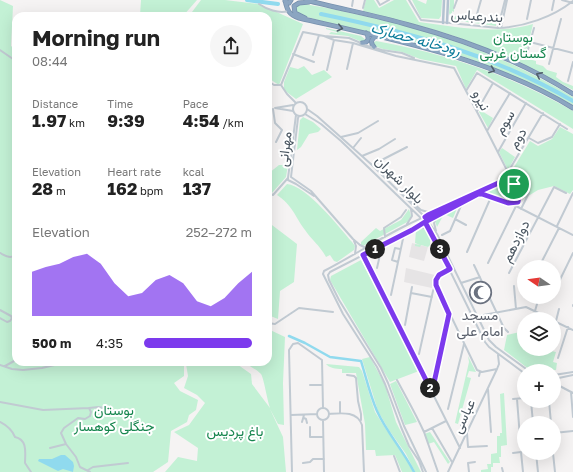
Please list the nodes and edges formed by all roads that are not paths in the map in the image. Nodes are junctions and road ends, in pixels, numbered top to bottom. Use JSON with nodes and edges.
{"nodes":[{"id":1,"x":285,"y":0,"type":"edge"},
{"id":2,"x":291,"y":0,"type":"edge"},
{"id":3,"x":306,"y":0,"type":"edge"},
{"id":4,"x":353,"y":0,"type":"edge"},
{"id":5,"x":365,"y":0,"type":"edge"},
{"id":6,"x":378,"y":0,"type":"edge"},
{"id":7,"x":389,"y":0,"type":"edge"},
{"id":8,"x":409,"y":0,"type":"edge"},
{"id":9,"x":444,"y":0,"type":"edge"},
{"id":10,"x":448,"y":0,"type":"edge"},
{"id":11,"x":456,"y":0,"type":"edge"},
{"id":12,"x":481,"y":0,"type":"edge"},
{"id":13,"x":506,"y":0,"type":"edge"},
{"id":14,"x":531,"y":0,"type":"edge"},
{"id":15,"x":554,"y":0,"type":"edge"},
{"id":16,"x":562,"y":0,"type":"edge"},
{"id":17,"x":573,"y":1,"type":"edge"},
{"id":18,"x":313,"y":2,"type":"junction"},
{"id":19,"x":259,"y":4,"type":"dead end"},
{"id":20,"x":352,"y":6,"type":"dead end"},
{"id":21,"x":363,"y":8,"type":"dead end"},
{"id":22,"x":454,"y":8,"type":"dead end"},
{"id":23,"x":552,"y":10,"type":"dead end"},
{"id":24,"x":288,"y":11,"type":"junction"},
{"id":25,"x":477,"y":14,"type":"dead end"},
{"id":26,"x":527,"y":19,"type":"dead end"},
{"id":27,"x":561,"y":19,"type":"dead end"},
{"id":28,"x":317,"y":22,"type":"junction"},
{"id":29,"x":443,"y":23,"type":"junction"},
{"id":30,"x":448,"y":23,"type":"junction"},
{"id":31,"x":499,"y":28,"type":"junction"},
{"id":32,"x":534,"y":28,"type":"dead end"},
{"id":33,"x":366,"y":34,"type":"junction"},
{"id":34,"x":319,"y":35,"type":"junction"},
{"id":35,"x":324,"y":36,"type":"junction"},
{"id":36,"x":377,"y":36,"type":"junction"},
{"id":37,"x":345,"y":37,"type":"junction"},
{"id":38,"x":334,"y":40,"type":"junction"},
{"id":39,"x":344,"y":41,"type":"junction"},
{"id":40,"x":530,"y":42,"type":"junction"},
{"id":41,"x":353,"y":43,"type":"junction"},
{"id":42,"x":362,"y":44,"type":"junction"},
{"id":43,"x":374,"y":47,"type":"junction"},
{"id":44,"x":553,"y":48,"type":"junction"},
{"id":45,"x":0,"y":50,"type":"edge"},
{"id":46,"x":397,"y":52,"type":"junction"},
{"id":47,"x":573,"y":53,"type":"edge"},
{"id":48,"x":293,"y":54,"type":"junction"},
{"id":49,"x":313,"y":55,"type":"dead end"},
{"id":50,"x":396,"y":56,"type":"junction"},
{"id":51,"x":12,"y":57,"type":"edge"},
{"id":52,"x":526,"y":57,"type":"dead end"},
{"id":53,"x":421,"y":61,"type":"junction"},
{"id":54,"x":314,"y":62,"type":"dead end"},
{"id":55,"x":573,"y":62,"type":"edge"},
{"id":56,"x":549,"y":64,"type":"dead end"},
{"id":57,"x":347,"y":69,"type":"dead end"},
{"id":58,"x":328,"y":70,"type":"dead end"},
{"id":59,"x":568,"y":80,"type":"dead end"},
{"id":60,"x":493,"y":83,"type":"junction"},
{"id":61,"x":272,"y":84,"type":"edge"},
{"id":62,"x":281,"y":85,"type":"junction"},
{"id":63,"x":466,"y":91,"type":"junction"},
{"id":64,"x":510,"y":93,"type":"junction"},
{"id":65,"x":573,"y":93,"type":"edge"},
{"id":66,"x":296,"y":103,"type":"junction"},
{"id":67,"x":526,"y":103,"type":"junction"},
{"id":68,"x":293,"y":105,"type":"junction"},
{"id":69,"x":274,"y":108,"type":"junction"},
{"id":70,"x":573,"y":108,"type":"edge"},
{"id":71,"x":307,"y":110,"type":"junction"},
{"id":72,"x":292,"y":111,"type":"junction"},
{"id":73,"x":477,"y":112,"type":"junction"},
{"id":74,"x":543,"y":113,"type":"junction"},
{"id":75,"x":305,"y":114,"type":"junction"},
{"id":76,"x":296,"y":115,"type":"junction"},
{"id":77,"x":299,"y":116,"type":"junction"},
{"id":78,"x":378,"y":121,"type":"dead end"},
{"id":79,"x":560,"y":124,"type":"junction"},
{"id":80,"x":567,"y":129,"type":"dead end"},
{"id":81,"x":487,"y":131,"type":"junction"},
{"id":82,"x":341,"y":137,"type":"junction"},
{"id":83,"x":360,"y":138,"type":"dead end"},
{"id":84,"x":529,"y":138,"type":"junction"},
{"id":85,"x":395,"y":139,"type":"dead end"},
{"id":86,"x":276,"y":142,"type":"dead end"},
{"id":87,"x":406,"y":147,"type":"dead end"},
{"id":88,"x":353,"y":148,"type":"junction"},
{"id":89,"x":498,"y":152,"type":"junction"},
{"id":90,"x":362,"y":156,"type":"junction"},
{"id":91,"x":372,"y":165,"type":"junction"},
{"id":92,"x":508,"y":172,"type":"junction"},
{"id":93,"x":288,"y":178,"type":"junction"},
{"id":94,"x":505,"y":180,"type":"junction"},
{"id":95,"x":514,"y":184,"type":"junction"},
{"id":96,"x":494,"y":185,"type":"junction"},
{"id":97,"x":401,"y":193,"type":"junction"},
{"id":98,"x":529,"y":193,"type":"dead end"},
{"id":99,"x":566,"y":193,"type":"dead end"},
{"id":100,"x":573,"y":193,"type":"edge"},
{"id":101,"x":272,"y":194,"type":"edge"},
{"id":102,"x":315,"y":196,"type":"junction"},
{"id":103,"x":493,"y":197,"type":"junction"},
{"id":104,"x":463,"y":201,"type":"junction"},
{"id":105,"x":518,"y":202,"type":"junction"},
{"id":106,"x":508,"y":203,"type":"junction"},
{"id":107,"x":409,"y":206,"type":"junction"},
{"id":108,"x":516,"y":206,"type":"junction"},
{"id":109,"x":521,"y":209,"type":"junction"},
{"id":110,"x":406,"y":210,"type":"dead end"},
{"id":111,"x":432,"y":213,"type":"junction"},
{"id":112,"x":438,"y":214,"type":"junction"},
{"id":113,"x":425,"y":217,"type":"junction"},
{"id":114,"x":538,"y":217,"type":"junction"},
{"id":115,"x":421,"y":218,"type":"junction"},
{"id":116,"x":455,"y":219,"type":"junction"},
{"id":117,"x":427,"y":220,"type":"junction"},
{"id":118,"x":415,"y":221,"type":"junction"},
{"id":119,"x":466,"y":225,"type":"dead end"},
{"id":120,"x":405,"y":226,"type":"junction"},
{"id":121,"x":418,"y":226,"type":"junction"},
{"id":122,"x":558,"y":227,"type":"junction"},
{"id":123,"x":404,"y":234,"type":"junction"},
{"id":124,"x":432,"y":234,"type":"junction"},
{"id":125,"x":437,"y":234,"type":"junction"},
{"id":126,"x":442,"y":235,"type":"dead end"},
{"id":127,"x":573,"y":235,"type":"edge"},
{"id":128,"x":384,"y":237,"type":"junction"},
{"id":129,"x":353,"y":239,"type":"junction"},
{"id":130,"x":382,"y":246,"type":"junction"},
{"id":131,"x":365,"y":247,"type":"junction"},
{"id":132,"x":400,"y":250,"type":"junction"},
{"id":133,"x":467,"y":252,"type":"dead end"},
{"id":134,"x":0,"y":253,"type":"edge"},
{"id":135,"x":573,"y":253,"type":"edge"},
{"id":136,"x":354,"y":255,"type":"junction"},
{"id":137,"x":363,"y":255,"type":"junction"},
{"id":138,"x":12,"y":257,"type":"edge"},
{"id":139,"x":542,"y":260,"type":"edge"},
{"id":140,"x":398,"y":262,"type":"junction"},
{"id":141,"x":488,"y":263,"type":"dead end"},
{"id":142,"x":474,"y":265,"type":"dead end"},
{"id":143,"x":377,"y":268,"type":"dead end"},
{"id":144,"x":450,"y":269,"type":"junction"},
{"id":145,"x":510,"y":273,"type":"dead end"},
{"id":146,"x":323,"y":274,"type":"junction"},
{"id":147,"x":328,"y":275,"type":"junction"},
{"id":148,"x":480,"y":277,"type":"junction"},
{"id":149,"x":561,"y":278,"type":"edge"},
{"id":150,"x":461,"y":283,"type":"junction"},
{"id":151,"x":436,"y":285,"type":"junction"},
{"id":152,"x":514,"y":286,"type":"dead end"},
{"id":153,"x":412,"y":287,"type":"dead end"},
{"id":154,"x":433,"y":291,"type":"junction"},
{"id":155,"x":438,"y":291,"type":"junction"},
{"id":156,"x":411,"y":293,"type":"junction"},
{"id":157,"x":391,"y":295,"type":"dead end"},
{"id":158,"x":432,"y":298,"type":"junction"},
{"id":159,"x":537,"y":304,"type":"edge"},
{"id":160,"x":516,"y":309,"type":"junction"},
{"id":161,"x":559,"y":309,"type":"dead end"},
{"id":162,"x":0,"y":310,"type":"edge"},
{"id":163,"x":535,"y":311,"type":"joint"},
{"id":164,"x":333,"y":312,"type":"dead end"},
{"id":165,"x":558,"y":312,"type":"edge"},
{"id":166,"x":497,"y":313,"type":"junction"},
{"id":167,"x":449,"y":314,"type":"junction"},
{"id":168,"x":477,"y":316,"type":"junction"},
{"id":169,"x":0,"y":318,"type":"edge"},
{"id":170,"x":272,"y":324,"type":"edge"},
{"id":171,"x":405,"y":324,"type":"dead end"},
{"id":172,"x":561,"y":324,"type":"edge"},
{"id":173,"x":568,"y":327,"type":"junction"},
{"id":174,"x":573,"y":330,"type":"edge"},
{"id":175,"x":508,"y":332,"type":"dead end"},
{"id":176,"x":464,"y":344,"type":"junction"},
{"id":177,"x":419,"y":354,"type":"dead end"},
{"id":178,"x":498,"y":354,"type":"junction"},
{"id":179,"x":558,"y":358,"type":"dead end"},
{"id":180,"x":505,"y":359,"type":"junction"},
{"id":181,"x":12,"y":362,"type":"edge"},
{"id":182,"x":520,"y":364,"type":"edge"},
{"id":183,"x":0,"y":365,"type":"edge"},
{"id":184,"x":4,"y":366,"type":"junction"},
{"id":185,"x":50,"y":366,"type":"edge"},
{"id":186,"x":517,"y":368,"type":"edge"},
{"id":187,"x":497,"y":369,"type":"junction"},
{"id":188,"x":490,"y":371,"type":"junction"},
{"id":189,"x":480,"y":372,"type":"junction"},
{"id":190,"x":573,"y":372,"type":"edge"},
{"id":191,"x":495,"y":374,"type":"junction"},
{"id":192,"x":561,"y":374,"type":"edge"},
{"id":193,"x":347,"y":375,"type":"dead end"},
{"id":194,"x":479,"y":376,"type":"dead end"},
{"id":195,"x":573,"y":376,"type":"edge"},
{"id":196,"x":561,"y":378,"type":"edge"},
{"id":197,"x":397,"y":380,"type":"dead end"},
{"id":198,"x":310,"y":385,"type":"dead end"},
{"id":199,"x":322,"y":385,"type":"junction"},
{"id":200,"x":561,"y":387,"type":"edge"},
{"id":201,"x":488,"y":389,"type":"junction"},
{"id":202,"x":432,"y":392,"type":"junction"},
{"id":203,"x":572,"y":392,"type":"edge"},
{"id":204,"x":517,"y":399,"type":"edge"},
{"id":205,"x":0,"y":402,"type":"edge"},
{"id":206,"x":340,"y":402,"type":"dead end"},
{"id":207,"x":89,"y":408,"type":"junction"},
{"id":208,"x":105,"y":408,"type":"dead end"},
{"id":209,"x":323,"y":408,"type":"junction"},
{"id":210,"x":448,"y":409,"type":"dead end"},
{"id":211,"x":317,"y":414,"type":"junction"},
{"id":212,"x":329,"y":414,"type":"junction"},
{"id":213,"x":340,"y":414,"type":"junction"},
{"id":214,"x":291,"y":415,"type":"junction"},
{"id":215,"x":304,"y":415,"type":"junction"},
{"id":216,"x":517,"y":416,"type":"edge"},
{"id":217,"x":573,"y":417,"type":"edge"},
{"id":218,"x":304,"y":418,"type":"junction"},
{"id":219,"x":323,"y":420,"type":"junction"},
{"id":220,"x":361,"y":420,"type":"junction"},
{"id":221,"x":446,"y":421,"type":"junction"},
{"id":222,"x":0,"y":422,"type":"edge"},
{"id":223,"x":302,"y":422,"type":"dead end"},
{"id":224,"x":307,"y":423,"type":"dead end"},
{"id":225,"x":461,"y":425,"type":"dead end"},
{"id":226,"x":310,"y":427,"type":"dead end"},
{"id":227,"x":432,"y":428,"type":"junction"},
{"id":228,"x":573,"y":431,"type":"edge"},
{"id":229,"x":424,"y":432,"type":"junction"},
{"id":230,"x":491,"y":432,"type":"dead end"},
{"id":231,"x":561,"y":432,"type":"edge"},
{"id":232,"x":467,"y":433,"type":"junction"},
{"id":233,"x":323,"y":438,"type":"junction"},
{"id":234,"x":66,"y":444,"type":"junction"},
{"id":235,"x":487,"y":446,"type":"dead end"},
{"id":236,"x":50,"y":448,"type":"dead end"},
{"id":237,"x":460,"y":448,"type":"junction"},
{"id":238,"x":513,"y":453,"type":"dead end"},
{"id":239,"x":394,"y":456,"type":"dead end"},
{"id":240,"x":324,"y":459,"type":"junction"},
{"id":241,"x":537,"y":460,"type":"edge"},
{"id":242,"x":554,"y":460,"type":"edge"},
{"id":243,"x":302,"y":462,"type":"dead end"},
{"id":244,"x":452,"y":462,"type":"junction"},
{"id":245,"x":475,"y":462,"type":"dead end"},
{"id":246,"x":128,"y":463,"type":"dead end"},
{"id":247,"x":502,"y":468,"type":"dead end"},
{"id":248,"x":89,"y":471,"type":"edge"},
{"id":249,"x":31,"y":472,"type":"edge"},
{"id":250,"x":292,"y":472,"type":"edge"},
{"id":251,"x":324,"y":472,"type":"edge"},
{"id":252,"x":364,"y":472,"type":"edge"},
{"id":253,"x":400,"y":472,"type":"edge"},
{"id":254,"x":423,"y":472,"type":"edge"},
{"id":255,"x":426,"y":472,"type":"edge"},
{"id":256,"x":438,"y":472,"type":"edge"},
{"id":257,"x":448,"y":472,"type":"edge"},
{"id":258,"x":469,"y":472,"type":"edge"},
{"id":259,"x":503,"y":472,"type":"edge"},
{"id":260,"x":523,"y":472,"type":"edge"},
{"id":261,"x":538,"y":472,"type":"edge"},
{"id":262,"x":555,"y":472,"type":"edge"}],
"edges":[{"from":1,"to":2,"type":"highway"},
{"from":1,"to":24,"type":"highway"},
{"from":3,"to":18,"type":"highway"},
{"from":4,"to":20,"type":"street"},
{"from":5,"to":21,"type":"street"},
{"from":6,"to":7,"type":"street"},
{"from":8,"to":29,"type":"street","name":"بندرعباس"},
{"from":9,"to":29,"type":"main road"},
{"from":10,"to":30,"type":"main road"},
{"from":11,"to":22,"type":"street"},
{"from":12,"to":25,"type":"street"},
{"from":13,"to":31,"type":"street"},
{"from":14,"to":26,"type":"street"},
{"from":15,"to":23,"type":"street"},
{"from":16,"to":17,"type":"street"},
{"from":17,"to":31,"type":"street","name":"بندرعباس"},
{"from":18,"to":28,"type":"highway"},
{"from":65,"to":18,"type":"highway","one_way":true},
{"from":19,"to":24,"type":"street"},
{"from":24,"to":28,"type":"highway"},
{"from":27,"to":44,"type":"street"},
{"from":28,"to":33,"type":"highway","one_way":true},
{"from":29,"to":30,"type":"street","name":"بندرعباس"},
{"from":30,"to":31,"type":"street","name":"بندرعباس"},
{"from":32,"to":40,"type":"street"},
{"from":33,"to":36,"type":"highway"},
{"from":33,"to":42,"type":"highway"},
{"from":34,"to":35,"type":"street","name":"نیرو"},
{"from":34,"to":48,"type":"street","name":"نیرو"},
{"from":34,"to":49,"type":"street"},
{"from":35,"to":37,"type":"street","name":"نیرو"},
{"from":35,"to":38,"type":"street","name":"نیرو"},
{"from":36,"to":43,"type":"highway"},
{"from":36,"to":70,"type":"highway","one_way":true},
{"from":37,"to":39,"type":"street"},
{"from":37,"to":42,"type":"street","name":"نیرو"},
{"from":38,"to":39,"type":"street","name":"نیرو"},
{"from":38,"to":58,"type":"street"},
{"from":39,"to":41,"type":"street","name":"نیرو"},
{"from":40,"to":44,"type":"street"},
{"from":40,"to":52,"type":"street"},
{"from":41,"to":50,"type":"street","name":"نیرو"},
{"from":41,"to":57,"type":"street"},
{"from":42,"to":43,"type":"street","name":"نیرو"},
{"from":43,"to":46,"type":"street","name":"نیرو"},
{"from":44,"to":47,"type":"street"},
{"from":44,"to":56,"type":"street"},
{"from":45,"to":51,"type":"street"},
{"from":46,"to":50,"type":"street"},
{"from":46,"to":53,"type":"street","name":"نیرو"},
{"from":48,"to":54,"type":"street"},
{"from":48,"to":62,"type":"street"},
{"from":50,"to":53,"type":"street","name":"نیرو"},
{"from":53,"to":63,"type":"street","name":"نیرو"},
{"from":55,"to":59,"type":"street"},
{"from":60,"to":63,"type":"street"},
{"from":60,"to":64,"type":"street"},
{"from":60,"to":73,"type":"street"},
{"from":61,"to":62,"type":"street"},
{"from":62,"to":66,"type":"street"},
{"from":63,"to":73,"type":"street","name":"نیرو"},
{"from":64,"to":67,"type":"street"},
{"from":64,"to":81,"type":"street"},
{"from":66,"to":68,"type":"street"},
{"from":66,"to":71,"type":"street"},
{"from":67,"to":74,"type":"street"},
{"from":67,"to":89,"type":"street","name":"سوم"},
{"from":68,"to":69,"type":"street"},
{"from":68,"to":72,"type":"street"},
{"from":69,"to":72,"type":"street"},
{"from":69,"to":86,"type":"street"},
{"from":71,"to":75,"type":"street"},
{"from":71,"to":82,"type":"street","name":"بلوار شهران"},
{"from":72,"to":76,"type":"street"},
{"from":73,"to":81,"type":"street","name":"نیرو"},
{"from":74,"to":79,"type":"street"},
{"from":74,"to":84,"type":"street","name":"دوم"},
{"from":75,"to":77,"type":"street"},
{"from":75,"to":107,"type":"street","name":"بلوار شهران"},
{"from":76,"to":77,"type":"street"},
{"from":76,"to":93,"type":"street","name":"مهرانی"},
{"from":77,"to":102,"type":"street","name":"مهرانی"},
{"from":78,"to":82,"type":"street"},
{"from":79,"to":80,"type":"street"},
{"from":79,"to":84,"type":"street"},
{"from":81,"to":89,"type":"street","name":"نیرو"},
{"from":82,"to":88,"type":"street","name":"بلوار شهران"},
{"from":83,"to":88,"type":"street"},
{"from":84,"to":92,"type":"street","name":"دوم"},
{"from":85,"to":90,"type":"street"},
{"from":87,"to":91,"type":"street"},
{"from":88,"to":90,"type":"street","name":"بلوار شهران"},
{"from":89,"to":92,"type":"street","name":"نیرو"},
{"from":90,"to":91,"type":"street","name":"بلوار شهران"},
{"from":91,"to":97,"type":"street","name":"بلوار شهران"},
{"from":92,"to":94,"type":"street"},
{"from":92,"to":95,"type":"street","name":"نیرو"},
{"from":93,"to":101,"type":"street"},
{"from":93,"to":102,"type":"street","name":"مهرانی"},
{"from":94,"to":95,"type":"street"},
{"from":94,"to":96,"type":"street"},
{"from":95,"to":105,"type":"street","name":"نیرو"},
{"from":96,"to":103,"type":"street"},
{"from":96,"to":111,"type":"street"},
{"from":97,"to":111,"type":"street"},
{"from":97,"to":113,"type":"street","name":"بلوار شهران"},
{"from":98,"to":109,"type":"street"},
{"from":99,"to":114,"type":"street","name":"دوازدهم"},
{"from":100,"to":122,"type":"street"},
{"from":102,"to":129,"type":"street","name":"مهرانی"},
{"from":103,"to":104,"type":"street"},
{"from":103,"to":106,"type":"street"},
{"from":103,"to":133,"type":"street"},
{"from":104,"to":112,"type":"street"},
{"from":104,"to":116,"type":"street"},
{"from":105,"to":106,"type":"street"},
{"from":105,"to":109,"type":"street","name":"نیرو"},
{"from":106,"to":108,"type":"street"},
{"from":107,"to":115,"type":"street","name":"بلوار شهران"},
{"from":107,"to":120,"type":"street"},
{"from":108,"to":109,"type":"street"},
{"from":108,"to":141,"type":"street"},
{"from":109,"to":114,"type":"street"},
{"from":110,"to":128,"type":"street"},
{"from":111,"to":113,"type":"street"},
{"from":112,"to":117,"type":"street"},
{"from":112,"to":125,"type":"street"},
{"from":113,"to":115,"type":"street"},
{"from":113,"to":117,"type":"street","name":"بلوار شهران"},
{"from":114,"to":122,"type":"street"},
{"from":114,"to":145,"type":"street","name":"دوازدهم"},
{"from":115,"to":117,"type":"street","name":"بلوار شهران"},
{"from":115,"to":118,"type":"street"},
{"from":116,"to":119,"type":"street"},
{"from":116,"to":126,"type":"street"},
{"from":117,"to":121,"type":"street"},
{"from":117,"to":124,"type":"street","name":"بلوار شهران"},
{"from":117,"to":125,"type":"street","name":"بلوار شهران"},
{"from":118,"to":120,"type":"street"},
{"from":118,"to":121,"type":"street"},
{"from":120,"to":128,"type":"street"},
{"from":121,"to":123,"type":"street"},
{"from":121,"to":124,"type":"street"},
{"from":122,"to":127,"type":"street"},
{"from":122,"to":139,"type":"street"},
{"from":123,"to":130,"type":"street"},
{"from":123,"to":132,"type":"street"},
{"from":124,"to":144,"type":"street","name":"بلوار شهران"},
{"from":125,"to":150,"type":"street","name":"بلوار شهران"},
{"from":128,"to":131,"type":"street"},
{"from":129,"to":131,"type":"street","name":"مهرانی"},
{"from":129,"to":136,"type":"street"},
{"from":130,"to":137,"type":"street"},
{"from":130,"to":143,"type":"street"},
{"from":131,"to":136,"type":"street"},
{"from":132,"to":140,"type":"street"},
{"from":132,"to":140,"type":"street"},
{"from":134,"to":138,"type":"street"},
{"from":135,"to":149,"type":"street"},
{"from":136,"to":146,"type":"street"},
{"from":137,"to":147,"type":"street"},
{"from":137,"to":202,"type":"street"},
{"from":140,"to":157,"type":"street"},
{"from":142,"to":148,"type":"street"},
{"from":144,"to":151,"type":"street"},
{"from":144,"to":178,"type":"street","name":"بلوار شهران"},
{"from":146,"to":147,"type":"street"},
{"from":146,"to":254,"type":"street"},
{"from":147,"to":255,"type":"street"},
{"from":148,"to":150,"type":"street"},
{"from":148,"to":166,"type":"street"},
{"from":150,"to":168,"type":"street","name":"بلوار شهران"},
{"from":151,"to":154,"type":"street"},
{"from":151,"to":155,"type":"street"},
{"from":152,"to":160,"type":"street"},
{"from":153,"to":156,"type":"street"},
{"from":154,"to":155,"type":"street"},
{"from":154,"to":158,"type":"street"},
{"from":155,"to":167,"type":"street"},
{"from":156,"to":158,"type":"street"},
{"from":156,"to":171,"type":"street"},
{"from":158,"to":177,"type":"street"},
{"from":159,"to":163,"type":"street"},
{"from":160,"to":163,"type":"street"},
{"from":160,"to":166,"type":"street"},
{"from":161,"to":165,"type":"street"},
{"from":162,"to":169,"type":"street"},
{"from":164,"to":170,"type":"street"},
{"from":166,"to":168,"type":"street"},
{"from":166,"to":175,"type":"street"},
{"from":167,"to":176,"type":"street"},
{"from":167,"to":202,"type":"street"},
{"from":168,"to":182,"type":"street","name":"بلوار شهران"},
{"from":172,"to":173,"type":"street"},
{"from":173,"to":174,"type":"street"},
{"from":173,"to":179,"type":"street"},
{"from":176,"to":189,"type":"street"},
{"from":176,"to":210,"type":"street"},
{"from":178,"to":180,"type":"street","name":"بلوار شهران"},
{"from":178,"to":187,"type":"street"},
{"from":180,"to":186,"type":"street","name":"بلوار شهران"},
{"from":180,"to":187,"type":"street"},
{"from":181,"to":184,"type":"street"},
{"from":183,"to":184,"type":"street"},
{"from":184,"to":185,"type":"street"},
{"from":187,"to":188,"type":"street"},
{"from":187,"to":191,"type":"street","name":"عباسی"},
{"from":188,"to":189,"type":"street"},
{"from":188,"to":191,"type":"street"},
{"from":189,"to":194,"type":"street"},
{"from":190,"to":192,"type":"street"},
{"from":191,"to":201,"type":"street","name":"عباسی"},
{"from":193,"to":220,"type":"street"},
{"from":195,"to":196,"type":"street"},
{"from":197,"to":229,"type":"street"},
{"from":198,"to":199,"type":"street"},
{"from":199,"to":209,"type":"street"},
{"from":199,"to":214,"type":"street"},
{"from":200,"to":203,"type":"street"},
{"from":201,"to":230,"type":"street"},
{"from":201,"to":232,"type":"street","name":"عباسی"},
{"from":202,"to":221,"type":"street"},
{"from":203,"to":217,"type":"street"},
{"from":204,"to":216,"type":"street"},
{"from":205,"to":207,"type":"street"},
{"from":206,"to":213,"type":"street"},
{"from":207,"to":208,"type":"street"},
{"from":207,"to":234,"type":"street"},
{"from":209,"to":211,"type":"street"},
{"from":209,"to":212,"type":"street"},
{"from":211,"to":215,"type":"street"},
{"from":211,"to":219,"type":"street"},
{"from":212,"to":213,"type":"street"},
{"from":212,"to":219,"type":"street"},
{"from":213,"to":220,"type":"street"},
{"from":214,"to":215,"type":"street"},
{"from":214,"to":250,"type":"street"},
{"from":215,"to":218,"type":"street"},
{"from":218,"to":223,"type":"street"},
{"from":218,"to":224,"type":"street"},
{"from":219,"to":233,"type":"street"},
{"from":220,"to":252,"type":"street"},
{"from":221,"to":227,"type":"street"},
{"from":221,"to":237,"type":"street"},
{"from":222,"to":249,"type":"street"},
{"from":225,"to":232,"type":"street"},
{"from":226,"to":233,"type":"street"},
{"from":227,"to":229,"type":"street"},
{"from":227,"to":244,"type":"street"},
{"from":228,"to":231,"type":"street"},
{"from":229,"to":256,"type":"street"},
{"from":232,"to":235,"type":"street"},
{"from":232,"to":237,"type":"street","name":"عباسی"},
{"from":233,"to":240,"type":"street"},
{"from":234,"to":236,"type":"street"},
{"from":234,"to":248,"type":"street"},
{"from":237,"to":244,"type":"street","name":"عباسی"},
{"from":238,"to":260,"type":"street"},
{"from":239,"to":253,"type":"street"},
{"from":240,"to":243,"type":"street"},
{"from":240,"to":251,"type":"street"},
{"from":241,"to":261,"type":"street"},
{"from":242,"to":262,"type":"street"},
{"from":244,"to":257,"type":"street","name":"عباسی"},
{"from":245,"to":258,"type":"street"},
{"from":246,"to":248,"type":"street"},
{"from":247,"to":259,"type":"street"}]}
